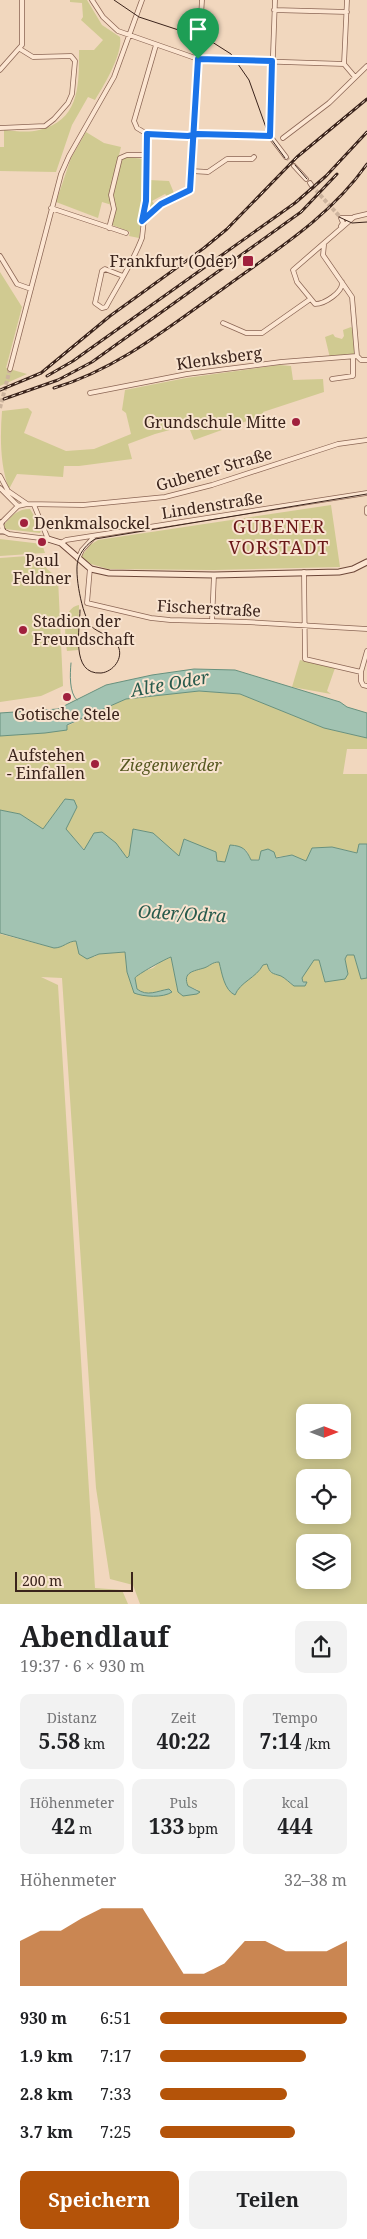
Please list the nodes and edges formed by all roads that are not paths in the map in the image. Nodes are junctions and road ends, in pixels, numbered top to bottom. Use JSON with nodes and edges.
{"nodes":[{"id":1,"x":22,"y":0,"type":"edge"},
{"id":2,"x":92,"y":0,"type":"edge"},
{"id":3,"x":202,"y":0,"type":"edge"},
{"id":4,"x":274,"y":0,"type":"edge"},
{"id":5,"x":347,"y":0,"type":"edge"},
{"id":6,"x":139,"y":1,"type":"edge"},
{"id":7,"x":274,"y":10,"type":"junction"},
{"id":8,"x":347,"y":12,"type":"junction"},
{"id":9,"x":200,"y":32,"type":"dead end"},
{"id":10,"x":129,"y":34,"type":"junction"},
{"id":11,"x":156,"y":45,"type":"junction"},
{"id":12,"x":20,"y":49,"type":"junction"},
{"id":13,"x":198,"y":59,"type":"junction"},
{"id":14,"x":272,"y":61,"type":"junction"},
{"id":15,"x":344,"y":64,"type":"junction"},
{"id":16,"x":367,"y":66,"type":"edge"},
{"id":17,"x":0,"y":70,"type":"edge"},
{"id":18,"x":355,"y":77,"type":"junction"},
{"id":19,"x":0,"y":128,"type":"edge"},
{"id":20,"x":147,"y":134,"type":"junction"},
{"id":21,"x":192,"y":135,"type":"junction"},
{"id":22,"x":270,"y":136,"type":"junction"},
{"id":23,"x":283,"y":138,"type":"dead end"},
{"id":24,"x":147,"y":155,"type":"junction"},
{"id":25,"x":254,"y":157,"type":"dead end"},
{"id":26,"x":286,"y":157,"type":"tunnel mouth"},
{"id":27,"x":294,"y":166,"type":"tunnel mouth"},
{"id":28,"x":191,"y":171,"type":"junction"},
{"id":29,"x":310,"y":183,"type":"tunnel mouth"},
{"id":30,"x":51,"y":208,"type":"junction"},
{"id":31,"x":367,"y":214,"type":"edge"},
{"id":32,"x":354,"y":217,"type":"junction"},
{"id":33,"x":142,"y":221,"type":"junction"},
{"id":34,"x":109,"y":228,"type":"junction"},
{"id":35,"x":339,"y":230,"type":"junction"},
{"id":36,"x":126,"y":233,"type":"dead end"},
{"id":37,"x":321,"y":248,"type":"junction"},
{"id":38,"x":0,"y":256,"type":"edge"},
{"id":39,"x":123,"y":276,"type":"junction"},
{"id":40,"x":342,"y":282,"type":"junction"},
{"id":41,"x":31,"y":289,"type":"junction"},
{"id":42,"x":310,"y":300,"type":"junction"},
{"id":43,"x":222,"y":323,"type":"dead end"},
{"id":44,"x":355,"y":356,"type":"junction"},
{"id":45,"x":367,"y":360,"type":"edge"},
{"id":46,"x":10,"y":369,"type":"tunnel mouth"},
{"id":47,"x":332,"y":379,"type":"dead end"},
{"id":48,"x":90,"y":393,"type":"dead end"},
{"id":49,"x":367,"y":440,"type":"edge"},
{"id":50,"x":0,"y":477,"type":"edge"},
{"id":51,"x":0,"y":488,"type":"edge"},
{"id":52,"x":4,"y":492,"type":"junction"},
{"id":53,"x":367,"y":493,"type":"edge"},
{"id":54,"x":27,"y":504,"type":"junction"},
{"id":55,"x":34,"y":505,"type":"junction"},
{"id":56,"x":18,"y":506,"type":"junction"},
{"id":57,"x":367,"y":508,"type":"edge"},
{"id":58,"x":367,"y":513,"type":"edge"},
{"id":59,"x":0,"y":524,"type":"edge"},
{"id":60,"x":1,"y":531,"type":"edge"},
{"id":61,"x":97,"y":536,"type":"junction"},
{"id":62,"x":48,"y":539,"type":"junction"},
{"id":63,"x":61,"y":543,"type":"junction"},
{"id":64,"x":78,"y":559,"type":"junction"},
{"id":65,"x":367,"y":562,"type":"edge"},
{"id":66,"x":90,"y":568,"type":"junction"},
{"id":67,"x":304,"y":572,"type":"junction"},
{"id":68,"x":214,"y":575,"type":"junction"},
{"id":69,"x":212,"y":621,"type":"junction"},
{"id":70,"x":305,"y":626,"type":"junction"},
{"id":71,"x":367,"y":629,"type":"edge"},
{"id":72,"x":367,"y":651,"type":"edge"},
{"id":73,"x":361,"y":672,"type":"junction"},
{"id":74,"x":367,"y":686,"type":"edge"}],
"edges":[{"from":1,"to":12,"type":"street"},
{"from":2,"to":10,"type":"street"},
{"from":3,"to":9,"type":"street"},
{"from":4,"to":7,"type":"street"},
{"from":5,"to":8,"type":"street"},
{"from":6,"to":10,"type":"street"},
{"from":7,"to":8,"type":"street"},
{"from":7,"to":14,"type":"street"},
{"from":8,"to":15,"type":"street"},
{"from":10,"to":11,"type":"street"},
{"from":10,"to":30,"type":"street"},
{"from":11,"to":13,"type":"street"},
{"from":11,"to":20,"type":"street"},
{"from":12,"to":17,"type":"street"},
{"from":12,"to":19,"type":"street"},
{"from":13,"to":14,"type":"street"},
{"from":13,"to":21,"type":"street"},
{"from":14,"to":15,"type":"street"},
{"from":14,"to":22,"type":"street"},
{"from":15,"to":18,"type":"street"},
{"from":16,"to":18,"type":"street"},
{"from":18,"to":23,"type":"street"},
{"from":20,"to":21,"type":"street"},
{"from":20,"to":24,"type":"street"},
{"from":21,"to":22,"type":"street"},
{"from":21,"to":28,"type":"street"},
{"from":22,"to":26,"type":"street"},
{"from":24,"to":33,"type":"street"},
{"from":24,"to":34,"type":"street"},
{"from":25,"to":28,"type":"street"},
{"from":27,"to":29,"type":"street"},
{"from":28,"to":33,"type":"street"},
{"from":30,"to":34,"type":"street"},
{"from":30,"to":41,"type":"street"},
{"from":31,"to":32,"type":"street"},
{"from":32,"to":35,"type":"street"},
{"from":32,"to":35,"type":"street"},
{"from":33,"to":39,"type":"street"},
{"from":34,"to":36,"type":"street"},
{"from":35,"to":37,"type":"street"},
{"from":37,"to":40,"type":"street"},
{"from":37,"to":42,"type":"street"},
{"from":38,"to":41,"type":"street"},
{"from":39,"to":39,"type":"street"},
{"from":40,"to":42,"type":"street"},
{"from":40,"to":44,"type":"street"},
{"from":41,"to":46,"type":"street"},
{"from":42,"to":43,"type":"street"},
{"from":44,"to":45,"type":"street"},
{"from":44,"to":47,"type":"street"},
{"from":44,"to":48,"type":"street","name":"Klenksberg"},
{"from":49,"to":55,"type":"street","name":"Gubener Straße"},
{"from":50,"to":52,"type":"street"},
{"from":50,"to":54,"type":"street"},
{"from":51,"to":52,"type":"street"},
{"from":52,"to":56,"type":"street"},
{"from":53,"to":61,"type":"street","name":"Lindenstraße"},
{"from":54,"to":55,"type":"street","name":"Gubener Straße"},
{"from":54,"to":56,"type":"street"},
{"from":55,"to":62,"type":"street"},
{"from":56,"to":59,"type":"street"},
{"from":57,"to":58,"type":"street"},
{"from":59,"to":60,"type":"street"},
{"from":60,"to":62,"type":"street"},
{"from":61,"to":63,"type":"street","name":"Lindenstraße"},
{"from":61,"to":64,"type":"street"},
{"from":62,"to":63,"type":"street"},
{"from":63,"to":64,"type":"street"},
{"from":64,"to":66,"type":"street"},
{"from":65,"to":67,"type":"street"},
{"from":66,"to":68,"type":"street"},
{"from":66,"to":69,"type":"street","name":"Fischerstraße"},
{"from":67,"to":68,"type":"street"},
{"from":67,"to":70,"type":"street"},
{"from":68,"to":69,"type":"street"},
{"from":69,"to":70,"type":"street","name":"Fischerstraße"},
{"from":70,"to":71,"type":"street","name":"Fischerstraße"},
{"from":70,"to":73,"type":"street"},
{"from":72,"to":73,"type":"street"},
{"from":73,"to":74,"type":"street"}]}
